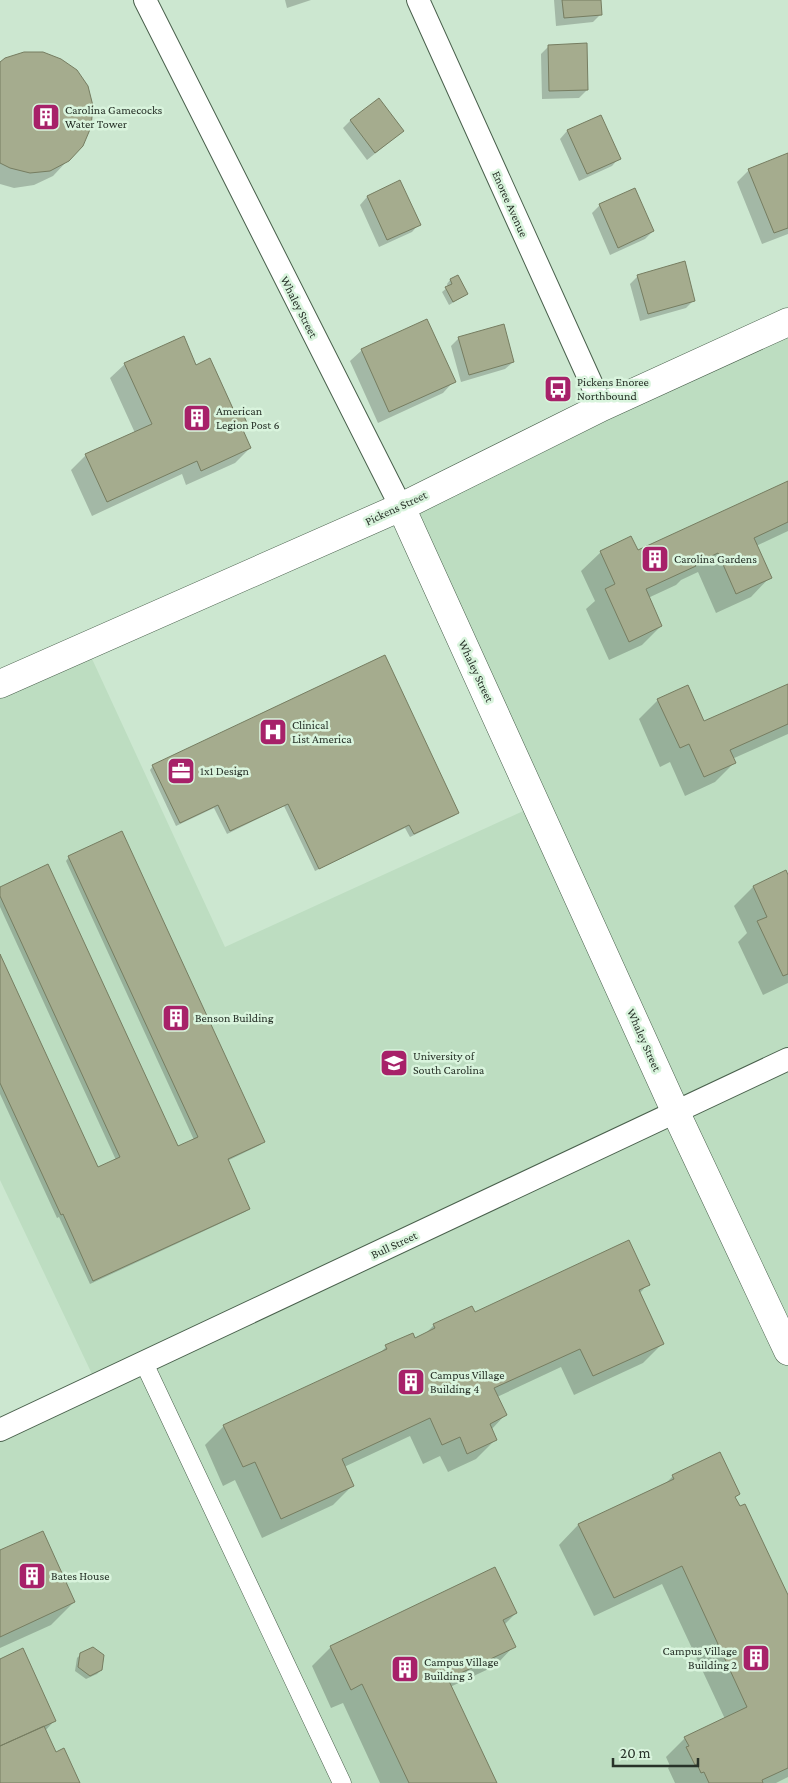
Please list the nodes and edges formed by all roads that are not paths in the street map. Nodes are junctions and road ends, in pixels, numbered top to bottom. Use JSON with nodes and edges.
{"nodes":[{"id":1,"x":145,"y":0,"type":"edge"},
{"id":2,"x":418,"y":0,"type":"edge"},
{"id":3,"x":788,"y":322,"type":"edge"},
{"id":4,"x":602,"y":407,"type":"junction"},
{"id":5,"x":401,"y":507,"type":"junction"},
{"id":6,"x":0,"y":684,"type":"edge"},
{"id":7,"x":788,"y":1059,"type":"edge"},
{"id":8,"x":676,"y":1113,"type":"junction"},
{"id":9,"x":788,"y":1351,"type":"edge"},
{"id":10,"x":144,"y":1363,"type":"junction"},
{"id":11,"x":0,"y":1430,"type":"edge"},
{"id":12,"x":342,"y":1783,"type":"edge"}],
"edges":[{"from":1,"to":5,"type":"street","name":"Whaley Street"},
{"from":2,"to":4,"type":"street","name":"Enoree Avenue"},
{"from":3,"to":4,"type":"street","name":"Pickens Street"},
{"from":4,"to":5,"type":"street","name":"Pickens Street"},
{"from":5,"to":6,"type":"street","name":"Pickens Street"},
{"from":5,"to":8,"type":"street","name":"Whaley Street"},
{"from":7,"to":8,"type":"street","name":"Bull Street"},
{"from":8,"to":9,"type":"street","name":"Whaley Street"},
{"from":8,"to":10,"type":"street","name":"Bull Street"},
{"from":10,"to":11,"type":"street","name":"Bull Street"},
{"from":10,"to":12,"type":"street"}]}
